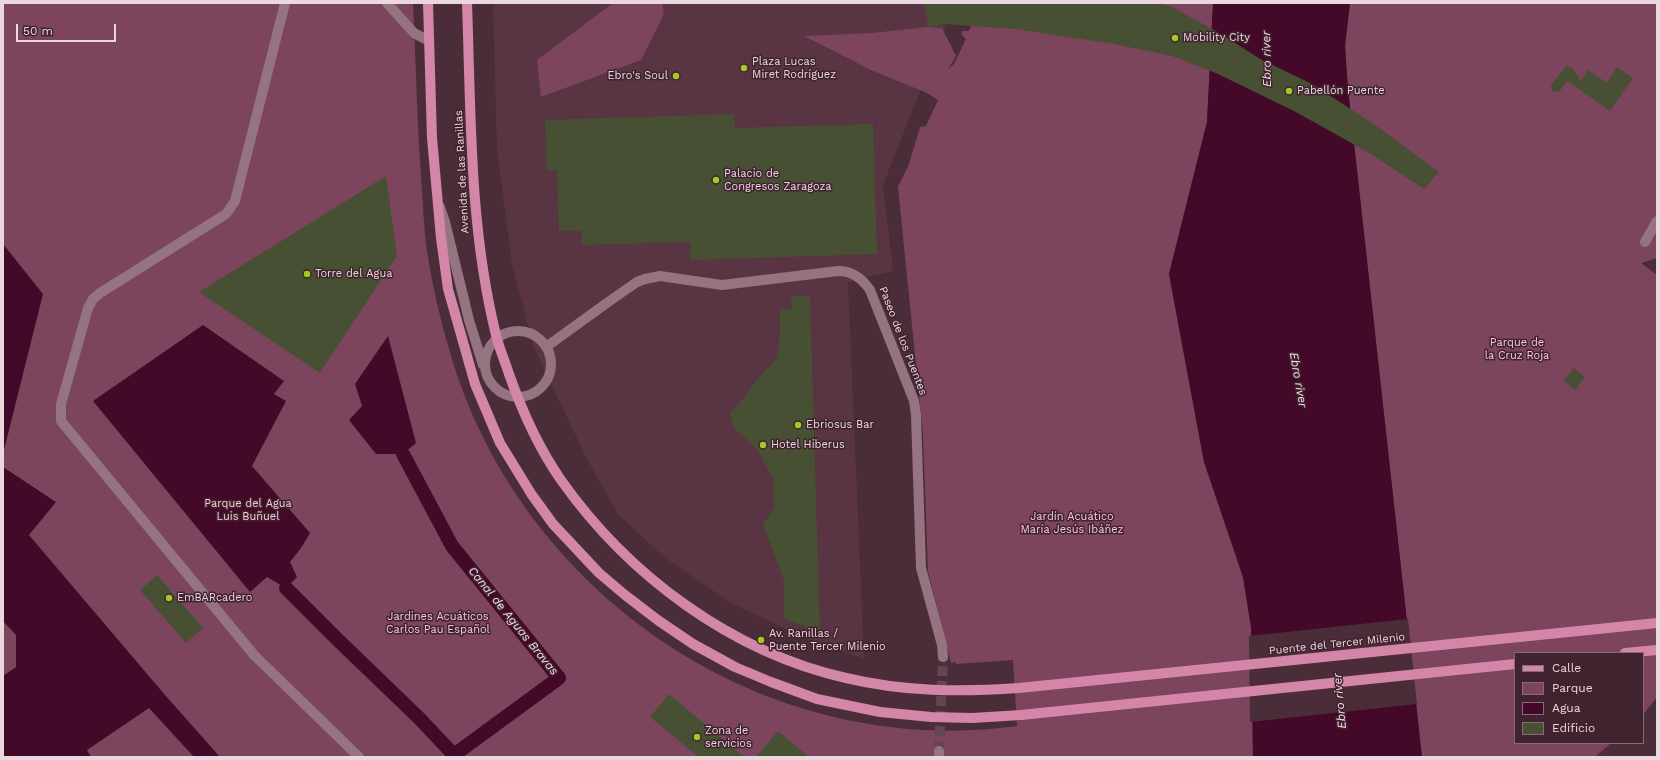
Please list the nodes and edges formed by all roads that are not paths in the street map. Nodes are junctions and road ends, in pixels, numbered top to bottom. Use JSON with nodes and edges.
{"nodes":[{"id":1,"x":285,"y":3,"type":"edge"},
{"id":2,"x":387,"y":3,"type":"edge"},
{"id":3,"x":428,"y":3,"type":"edge"},
{"id":4,"x":467,"y":3,"type":"edge"},
{"id":5,"x":429,"y":41,"type":"junction"},
{"id":6,"x":437,"y":200,"type":"junction"},
{"id":7,"x":1657,"y":221,"type":"edge"},
{"id":8,"x":1645,"y":242,"type":"dead end"},
{"id":9,"x":497,"y":338,"type":"junction"},
{"id":10,"x":546,"y":348,"type":"junction"},
{"id":11,"x":489,"y":349,"type":"junction"},
{"id":12,"x":481,"y":359,"type":"junction"},
{"id":13,"x":485,"y":370,"type":"junction"},
{"id":14,"x":475,"y":384,"type":"junction"},
{"id":15,"x":518,"y":398,"type":"junction"},
{"id":16,"x":1657,"y":623,"type":"edge"},
{"id":17,"x":1657,"y":650,"type":"edge"},
{"id":18,"x":1636,"y":652,"type":"edge"},
{"id":19,"x":943,"y":657,"type":"tunnel mouth"},
{"id":20,"x":1514,"y":664,"type":"edge"},
{"id":21,"x":1019,"y":688,"type":"joint"},
{"id":22,"x":359,"y":757,"type":"edge"}],
"edges":[{"from":1,"to":22,"type":"street"},
{"from":2,"to":5,"type":"street"},
{"from":3,"to":5,"type":"main road","name":"Avenida de las Ranillas"},
{"from":4,"to":9,"type":"main road","name":"Avenida de las Ranillas"},
{"from":5,"to":6,"type":"main road","name":"Avenida de las Ranillas"},
{"from":6,"to":12,"type":"street","name":"Avenida de las Ranillas"},
{"from":6,"to":14,"type":"main road","name":"Avenida de las Ranillas"},
{"from":7,"to":8,"type":"street"},
{"from":9,"to":10,"type":"street"},
{"from":9,"to":11,"type":"street"},
{"from":9,"to":15,"type":"main road","name":"Avenida de las Ranillas"},
{"from":10,"to":15,"type":"street"},
{"from":10,"to":19,"type":"street","name":"Paseo de los Puentes"},
{"from":11,"to":12,"type":"street"},
{"from":11,"to":13,"type":"street"},
{"from":12,"to":13,"type":"street","name":"Avenida de las Ranillas"},
{"from":12,"to":14,"type":"street"},
{"from":13,"to":15,"type":"street","name":"Avenida de las Ranillas"},
{"from":14,"to":20,"type":"main road","name":"Avenida de las Ranillas"},
{"from":15,"to":21,"type":"main road","name":"Avenida de las Ranillas"},
{"from":16,"to":21,"type":"main road","name":"Puente del Tercer Milenio"},
{"from":17,"to":18,"type":"main road"}]}
